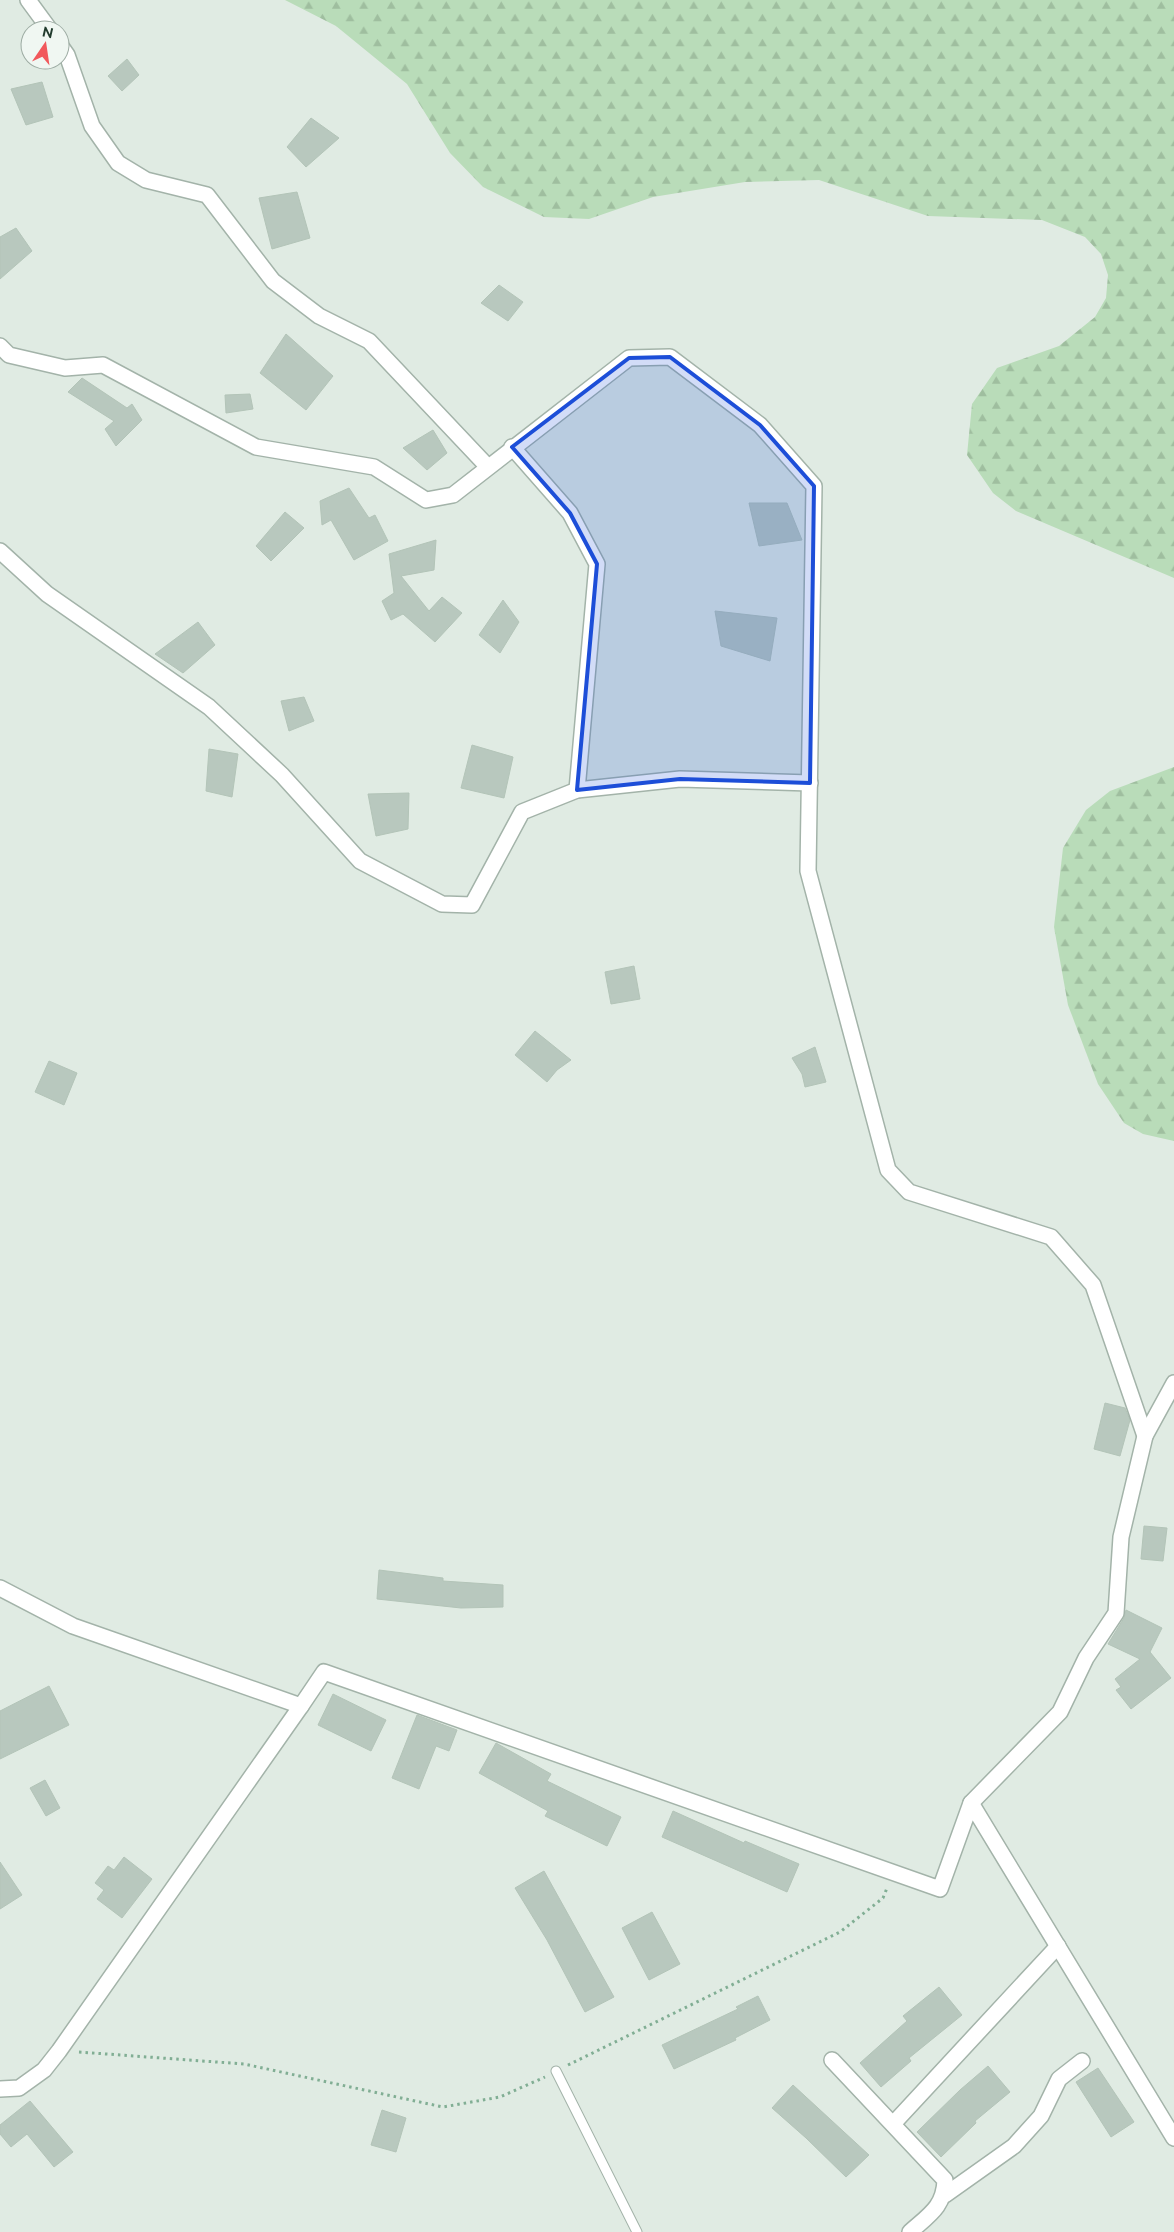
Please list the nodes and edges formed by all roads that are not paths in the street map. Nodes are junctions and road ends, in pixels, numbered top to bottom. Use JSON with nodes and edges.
{"nodes":[{"id":1,"x":28,"y":0,"type":"edge"},
{"id":2,"x":43,"y":20,"type":"edge"},
{"id":3,"x":70,"y":64,"type":"edge"},
{"id":4,"x":0,"y":346,"type":"edge"},
{"id":5,"x":512,"y":448,"type":"junction"},
{"id":6,"x":488,"y":467,"type":"junction"},
{"id":7,"x":0,"y":551,"type":"edge"},
{"id":8,"x":810,"y":783,"type":"junction"},
{"id":9,"x":577,"y":790,"type":"junction"},
{"id":10,"x":1174,"y":1383,"type":"edge"},
{"id":11,"x":1145,"y":1436,"type":"junction"},
{"id":12,"x":0,"y":1588,"type":"edge"},
{"id":13,"x":301,"y":1706,"type":"junction"},
{"id":14,"x":971,"y":1802,"type":"junction"},
{"id":15,"x":1058,"y":1946,"type":"junction"},
{"id":16,"x":832,"y":2060,"type":"dead end"},
{"id":17,"x":1082,"y":2061,"type":"dead end"},
{"id":18,"x":556,"y":2071,"type":"road end"},
{"id":19,"x":0,"y":2089,"type":"edge"},
{"id":20,"x":893,"y":2124,"type":"junction"},
{"id":21,"x":1174,"y":2138,"type":"edge"},
{"id":22,"x":945,"y":2195,"type":"junction"},
{"id":23,"x":637,"y":2232,"type":"edge"},
{"id":24,"x":910,"y":2232,"type":"edge"}],
"edges":[{"from":1,"to":2,"type":"street"},
{"from":3,"to":6,"type":"street"},
{"from":4,"to":6,"type":"street"},
{"from":5,"to":6,"type":"street"},
{"from":5,"to":8,"type":"street"},
{"from":5,"to":9,"type":"street"},
{"from":7,"to":9,"type":"street"},
{"from":8,"to":9,"type":"street"},
{"from":8,"to":11,"type":"street"},
{"from":10,"to":11,"type":"street"},
{"from":11,"to":14,"type":"street"},
{"from":12,"to":13,"type":"street"},
{"from":13,"to":14,"type":"street"},
{"from":13,"to":19,"type":"street"},
{"from":14,"to":15,"type":"street"},
{"from":15,"to":20,"type":"street"},
{"from":15,"to":21,"type":"street"},
{"from":16,"to":20,"type":"street"},
{"from":17,"to":22,"type":"street"},
{"from":18,"to":23,"type":"lane"},
{"from":20,"to":22,"type":"street"},
{"from":22,"to":24,"type":"street"}]}
